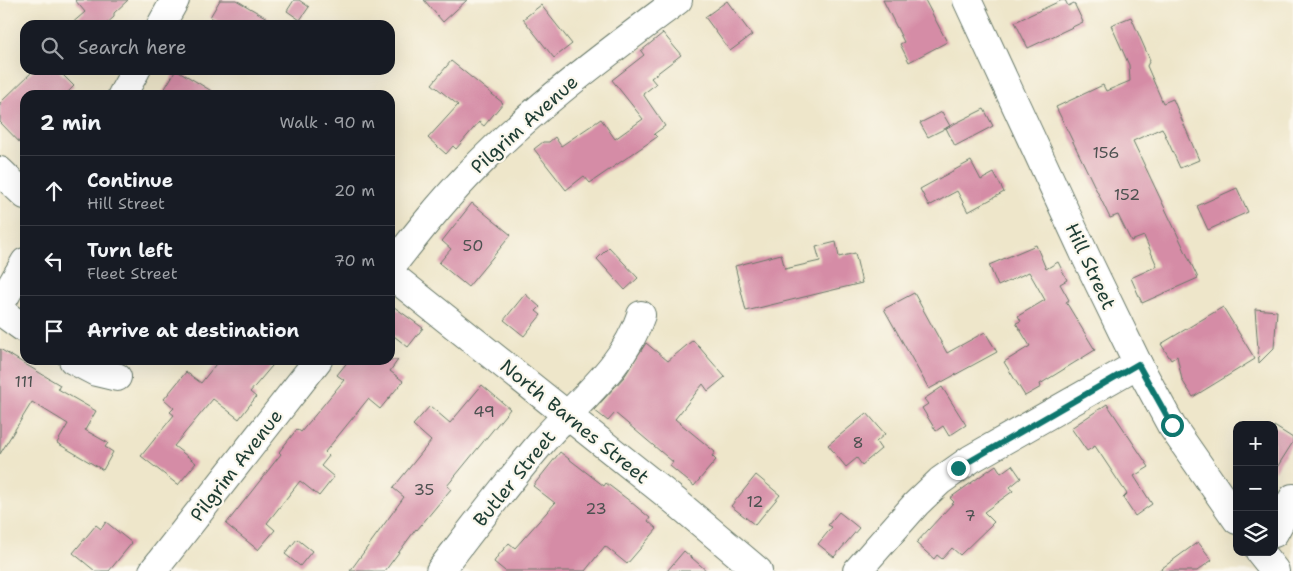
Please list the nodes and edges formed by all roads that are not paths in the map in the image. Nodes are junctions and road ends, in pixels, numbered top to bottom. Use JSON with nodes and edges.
{"nodes":[{"id":1,"x":678,"y":0,"type":"edge"},
{"id":2,"x":967,"y":0,"type":"edge"},
{"id":3,"x":133,"y":75,"type":"edge"},
{"id":4,"x":125,"y":90,"type":"edge"},
{"id":5,"x":0,"y":171,"type":"edge"},
{"id":6,"x":20,"y":190,"type":"edge"},
{"id":7,"x":395,"y":262,"type":"edge"},
{"id":8,"x":20,"y":271,"type":"edge"},
{"id":9,"x":395,"y":278,"type":"edge"},
{"id":10,"x":0,"y":305,"type":"edge"},
{"id":11,"x":0,"y":311,"type":"edge"},
{"id":12,"x":641,"y":315,"type":"dead end"},
{"id":13,"x":20,"y":326,"type":"edge"},
{"id":14,"x":1138,"y":364,"type":"junction"},
{"id":15,"x":83,"y":365,"type":"edge"},
{"id":16,"x":314,"y":365,"type":"edge"},
{"id":17,"x":117,"y":377,"type":"dead end"},
{"id":18,"x":568,"y":415,"type":"junction"},
{"id":19,"x":1293,"y":498,"type":"edge"},
{"id":20,"x":1233,"y":514,"type":"edge"},
{"id":21,"x":1278,"y":529,"type":"edge"},
{"id":22,"x":153,"y":571,"type":"edge"},
{"id":23,"x":440,"y":571,"type":"edge"},
{"id":24,"x":758,"y":571,"type":"edge"},
{"id":25,"x":857,"y":571,"type":"edge"}],
"edges":[{"from":1,"to":7,"type":"street","name":"Pilgrim Avenue"},
{"from":2,"to":14,"type":"street","name":"Hill Street"},
{"from":3,"to":4,"type":"street"},
{"from":5,"to":6,"type":"street"},
{"from":8,"to":10,"type":"street"},
{"from":9,"to":18,"type":"street","name":"North Barnes Street"},
{"from":11,"to":13,"type":"street"},
{"from":12,"to":18,"type":"street","name":"Butler Street"},
{"from":14,"to":20,"type":"street","name":"Hill Street"},
{"from":14,"to":25,"type":"street"},
{"from":15,"to":17,"type":"street"},
{"from":16,"to":22,"type":"street","name":"Pilgrim Avenue"},
{"from":18,"to":23,"type":"street","name":"Butler Street"},
{"from":18,"to":24,"type":"street","name":"North Barnes Street"},
{"from":19,"to":21,"type":"street"}]}
